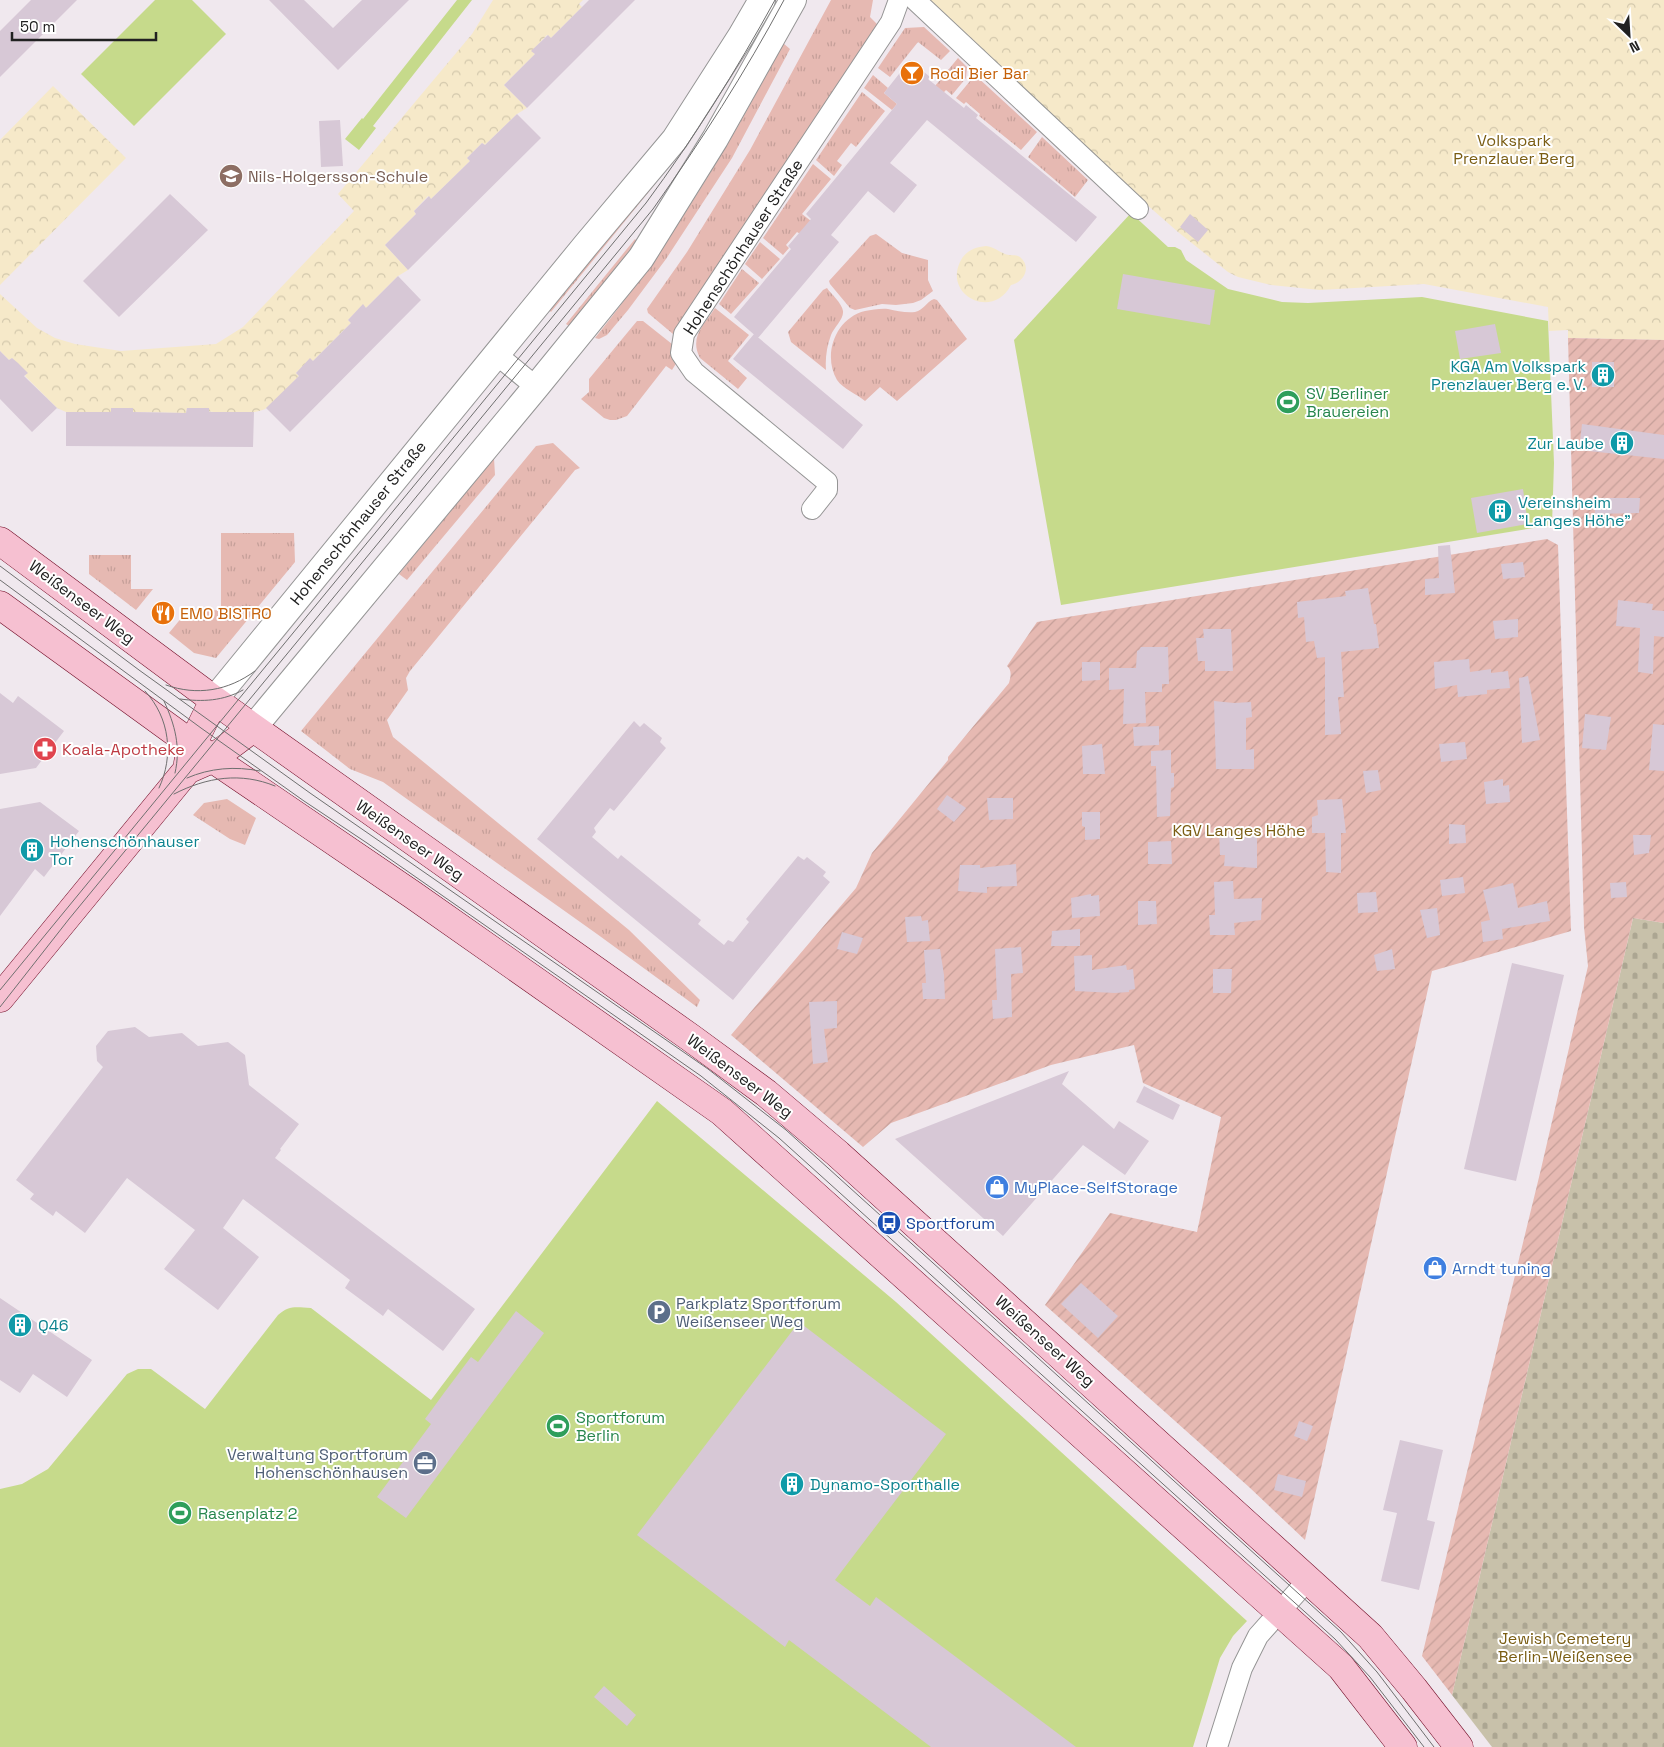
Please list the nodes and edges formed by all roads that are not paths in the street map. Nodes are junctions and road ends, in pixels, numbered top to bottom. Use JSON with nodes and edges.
{"nodes":[{"id":1,"x":762,"y":0,"type":"edge"},
{"id":2,"x":793,"y":0,"type":"edge"},
{"id":3,"x":899,"y":0,"type":"edge"},
{"id":4,"x":915,"y":0,"type":"edge"},
{"id":5,"x":1138,"y":209,"type":"dead end"},
{"id":6,"x":496,"y":354,"type":"junction"},
{"id":7,"x":536,"y":387,"type":"junction"},
{"id":8,"x":812,"y":509,"type":"dead end"},
{"id":9,"x":0,"y":542,"type":"edge"},
{"id":10,"x":0,"y":605,"type":"edge"},
{"id":11,"x":214,"y":700,"type":"junction"},
{"id":12,"x":254,"y":728,"type":"junction"},
{"id":13,"x":197,"y":758,"type":"junction"},
{"id":14,"x":0,"y":998,"type":"edge"},
{"id":15,"x":796,"y":1118,"type":"junction"},
{"id":16,"x":768,"y":1153,"type":"junction"},
{"id":17,"x":1076,"y":1369,"type":"junction"},
{"id":18,"x":1047,"y":1402,"type":"junction"},
{"id":19,"x":1308,"y":1580,"type":"junction"},
{"id":20,"x":1280,"y":1612,"type":"junction"},
{"id":21,"x":1400,"y":1743,"type":"edge"},
{"id":22,"x":1217,"y":1747,"type":"edge"},
{"id":23,"x":1459,"y":1747,"type":"edge"}],
"edges":[{"from":1,"to":6,"type":"street","name":"Hohenschönhauser Straße"},
{"from":2,"to":7,"type":"street"},
{"from":3,"to":8,"type":"street","name":"Hohenschönhauser Straße"},
{"from":4,"to":5,"type":"street"},
{"from":6,"to":7,"type":"street"},
{"from":6,"to":11,"type":"street","name":"Hohenschönhauser Straße"},
{"from":7,"to":12,"type":"street"},
{"from":9,"to":11,"type":"main road","name":"Weißenseer Weg"},
{"from":10,"to":13,"type":"main road"},
{"from":11,"to":12,"type":"main road","name":"Weißenseer Weg"},
{"from":11,"to":13,"type":"main road","name":"Hohenschönhauser Straße"},
{"from":12,"to":13,"type":"main road"},
{"from":12,"to":15,"type":"main road","name":"Weißenseer Weg"},
{"from":13,"to":14,"type":"main road"},
{"from":13,"to":16,"type":"main road"},
{"from":15,"to":16,"type":"main road"},
{"from":15,"to":17,"type":"main road","name":"Weißenseer Weg"},
{"from":16,"to":18,"type":"main road"},
{"from":17,"to":18,"type":"main road"},
{"from":17,"to":19,"type":"main road","name":"Weißenseer Weg"},
{"from":18,"to":20,"type":"main road"},
{"from":19,"to":20,"type":"street"},
{"from":19,"to":23,"type":"main road","name":"Weißenseer Weg"},
{"from":20,"to":21,"type":"main road"},
{"from":20,"to":22,"type":"street"}]}
